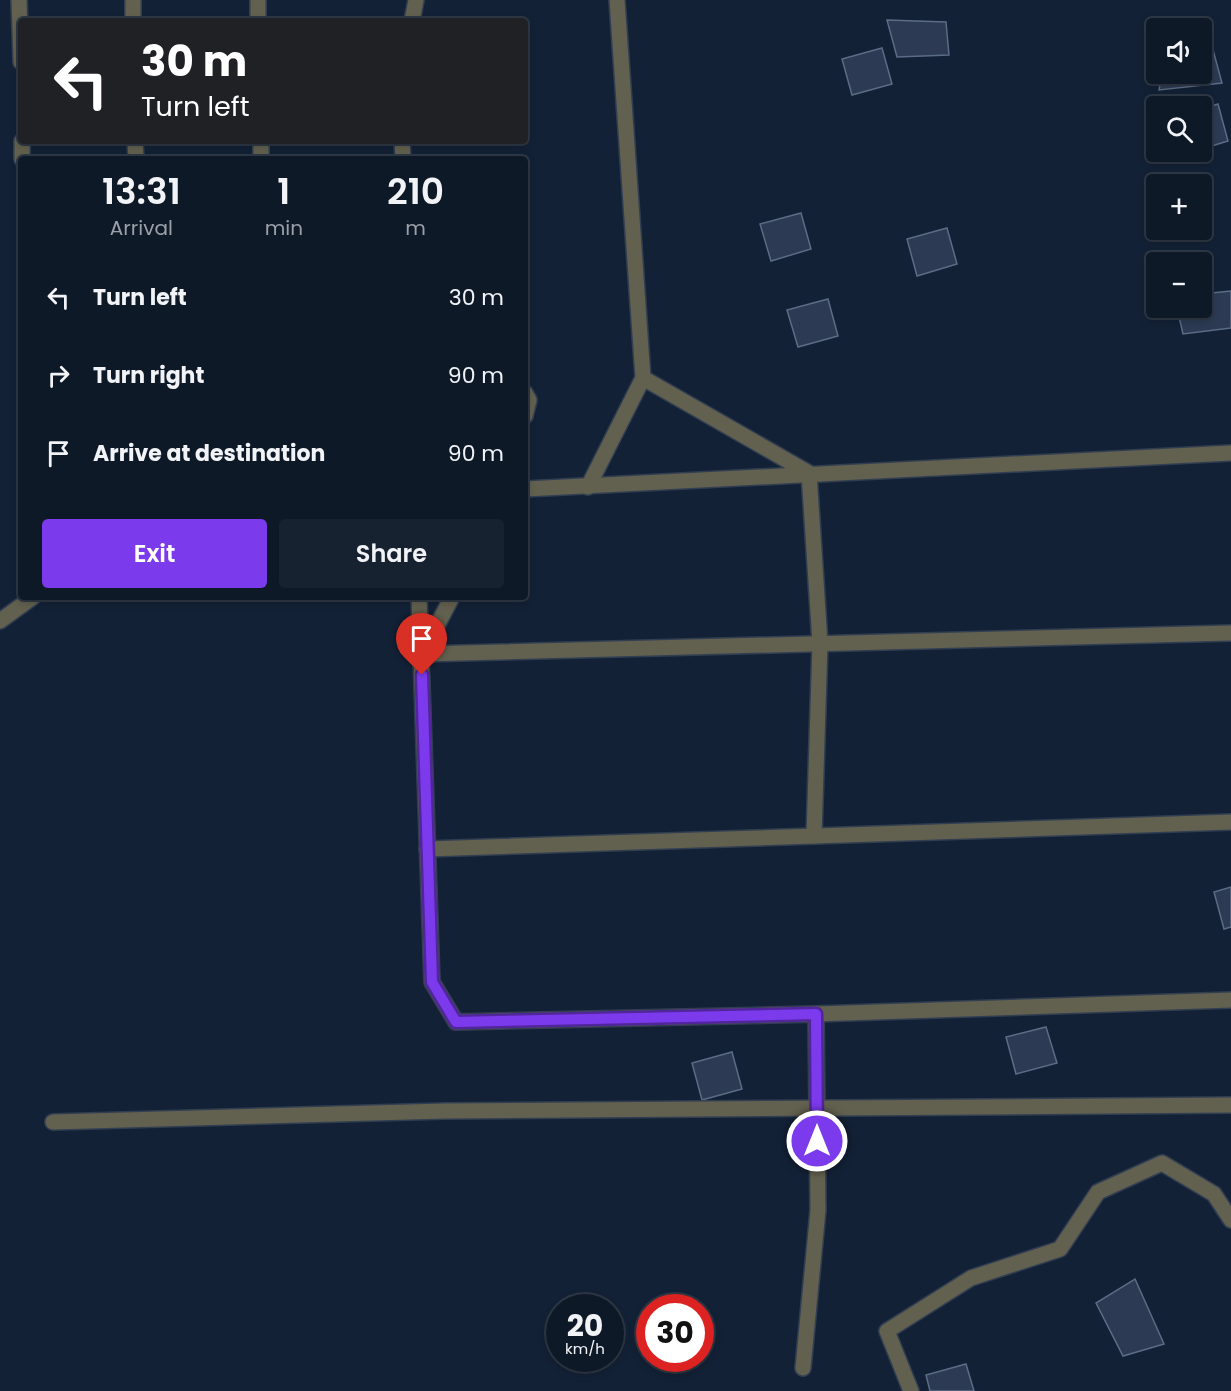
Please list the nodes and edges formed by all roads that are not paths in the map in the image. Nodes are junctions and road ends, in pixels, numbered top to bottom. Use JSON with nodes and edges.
{"nodes":[{"id":1,"x":19,"y":0,"type":"edge"},
{"id":2,"x":133,"y":0,"type":"edge"},
{"id":3,"x":258,"y":0,"type":"edge"},
{"id":4,"x":416,"y":0,"type":"edge"},
{"id":5,"x":617,"y":0,"type":"edge"},
{"id":6,"x":20,"y":18,"type":"edge"},
{"id":7,"x":133,"y":18,"type":"edge"},
{"id":8,"x":258,"y":18,"type":"edge"},
{"id":9,"x":413,"y":18,"type":"edge"},
{"id":10,"x":643,"y":378,"type":"junction"},
{"id":11,"x":1231,"y":453,"type":"edge"},
{"id":12,"x":809,"y":473,"type":"junction"},
{"id":13,"x":588,"y":487,"type":"junction"},
{"id":14,"x":528,"y":489,"type":"edge"},
{"id":15,"x":29,"y":600,"type":"edge"},
{"id":16,"x":419,"y":600,"type":"edge"},
{"id":17,"x":450,"y":600,"type":"edge"},
{"id":18,"x":0,"y":621,"type":"edge"},
{"id":19,"x":1231,"y":633,"type":"edge"},
{"id":20,"x":820,"y":644,"type":"junction"},
{"id":21,"x":422,"y":654,"type":"junction"},
{"id":22,"x":1231,"y":822,"type":"edge"},
{"id":23,"x":813,"y":836,"type":"junction"},
{"id":24,"x":427,"y":849,"type":"junction"},
{"id":25,"x":1231,"y":1000,"type":"edge"},
{"id":26,"x":816,"y":1014,"type":"junction"},
{"id":27,"x":1231,"y":1105,"type":"edge"},
{"id":28,"x":817,"y":1108,"type":"junction"},
{"id":29,"x":53,"y":1122,"type":"dead end"},
{"id":30,"x":1231,"y":1220,"type":"edge"},
{"id":31,"x":804,"y":1368,"type":"dead end"},
{"id":32,"x":911,"y":1391,"type":"edge"}],
"edges":[{"from":1,"to":6,"type":"street"},
{"from":2,"to":7,"type":"street"},
{"from":3,"to":8,"type":"street"},
{"from":4,"to":9,"type":"street"},
{"from":5,"to":10,"type":"street"},
{"from":10,"to":12,"type":"street"},
{"from":10,"to":13,"type":"street"},
{"from":11,"to":12,"type":"street"},
{"from":12,"to":13,"type":"street"},
{"from":12,"to":20,"type":"street"},
{"from":13,"to":14,"type":"street"},
{"from":15,"to":18,"type":"street"},
{"from":16,"to":21,"type":"street"},
{"from":17,"to":21,"type":"street"},
{"from":19,"to":20,"type":"street"},
{"from":20,"to":21,"type":"street"},
{"from":20,"to":23,"type":"street"},
{"from":21,"to":24,"type":"street"},
{"from":22,"to":23,"type":"street"},
{"from":23,"to":24,"type":"street"},
{"from":24,"to":26,"type":"street"},
{"from":25,"to":26,"type":"street"},
{"from":26,"to":28,"type":"street"},
{"from":27,"to":28,"type":"street"},
{"from":28,"to":29,"type":"street"},
{"from":28,"to":31,"type":"street"},
{"from":30,"to":32,"type":"street"}]}
